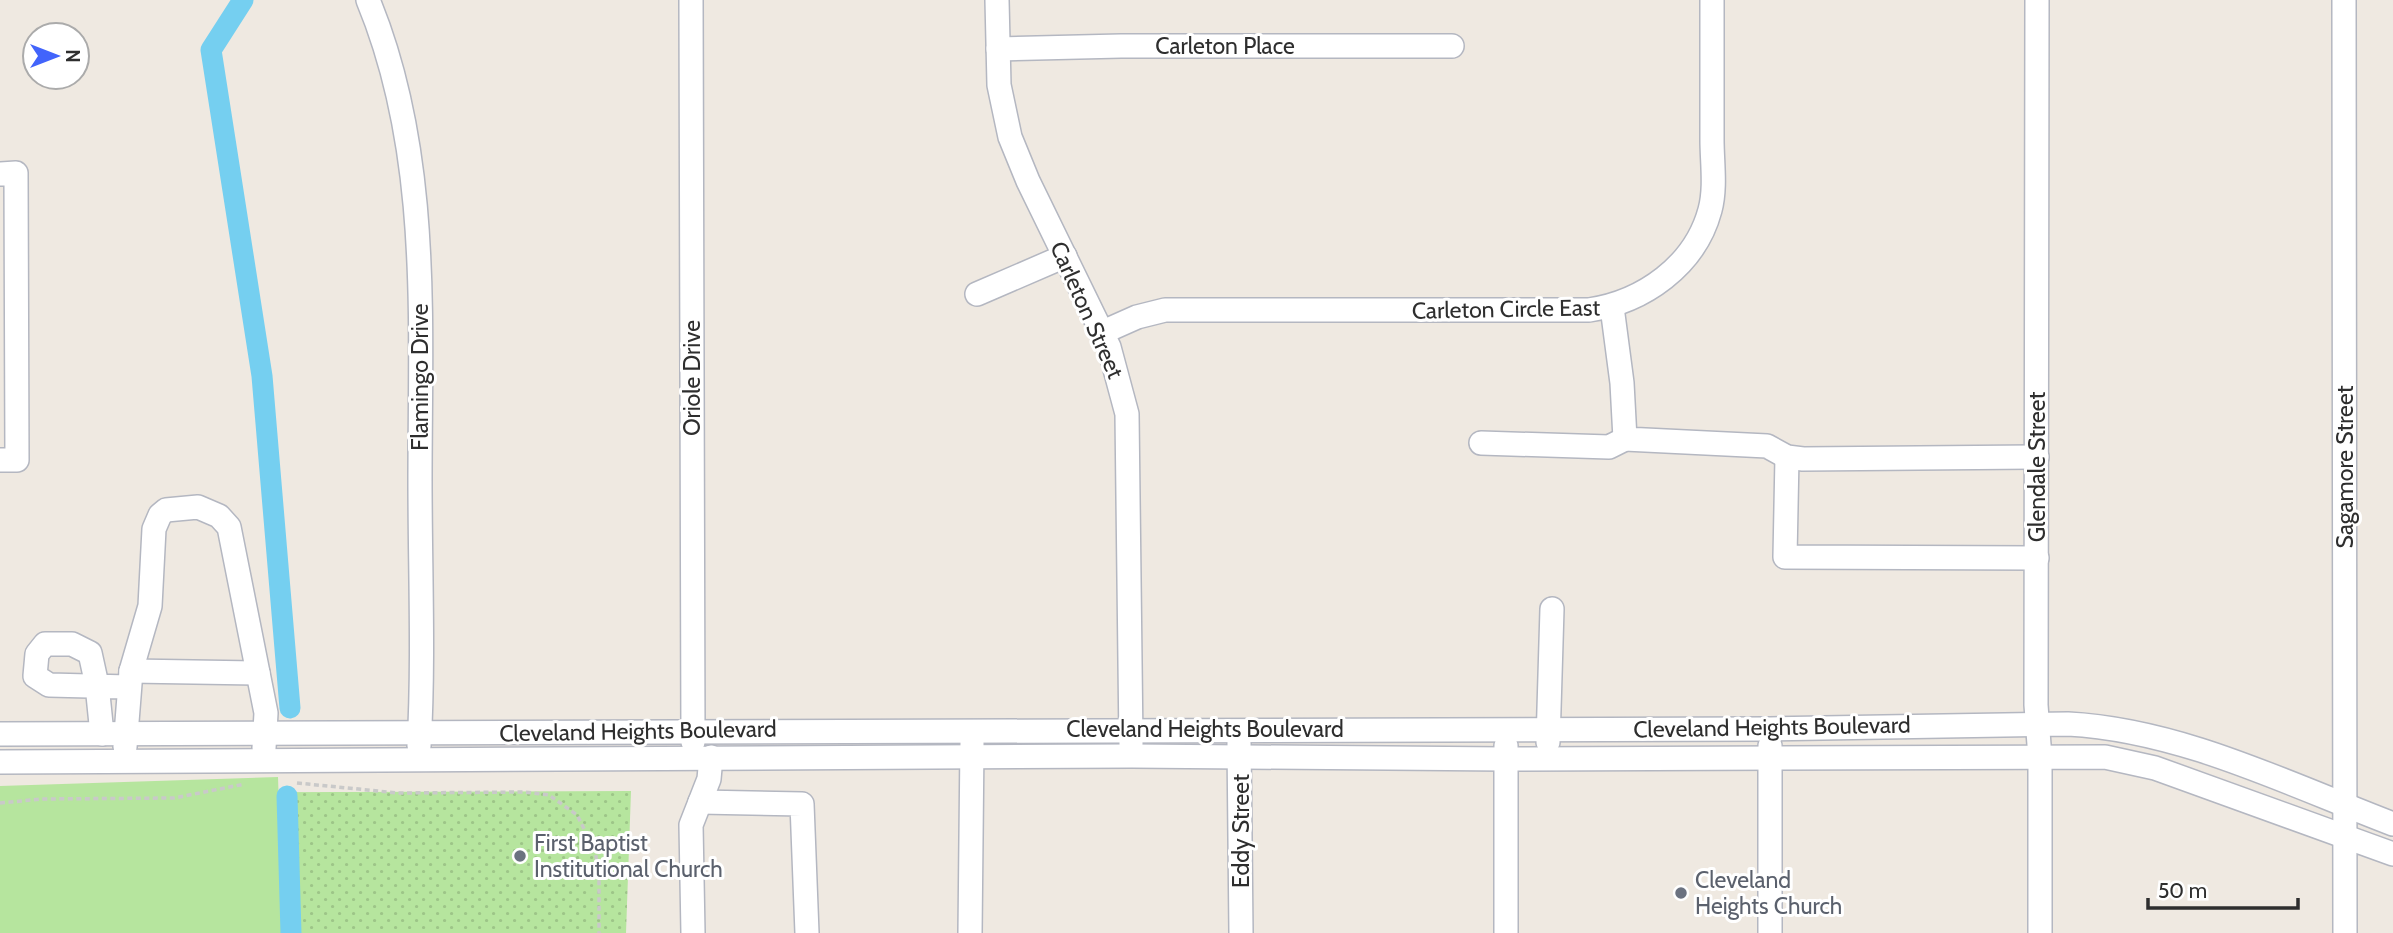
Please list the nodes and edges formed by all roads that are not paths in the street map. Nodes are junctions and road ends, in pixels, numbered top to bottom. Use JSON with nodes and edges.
{"nodes":[{"id":1,"x":368,"y":0,"type":"edge"},
{"id":2,"x":691,"y":0,"type":"edge"},
{"id":3,"x":998,"y":0,"type":"edge"},
{"id":4,"x":1712,"y":0,"type":"edge"},
{"id":5,"x":2037,"y":0,"type":"edge"},
{"id":6,"x":2344,"y":0,"type":"edge"},
{"id":7,"x":1452,"y":46,"type":"dead end"},
{"id":8,"x":998,"y":49,"type":"junction"},
{"id":9,"x":0,"y":174,"type":"edge"},
{"id":10,"x":1065,"y":257,"type":"junction"},
{"id":11,"x":976,"y":294,"type":"dead end"},
{"id":12,"x":1612,"y":307,"type":"junction"},
{"id":13,"x":1101,"y":333,"type":"junction"},
{"id":14,"x":1625,"y":439,"type":"junction"},
{"id":15,"x":1481,"y":443,"type":"dead end"},
{"id":16,"x":1787,"y":457,"type":"junction"},
{"id":17,"x":2036,"y":457,"type":"junction"},
{"id":18,"x":0,"y":460,"type":"edge"},
{"id":19,"x":2036,"y":558,"type":"junction"},
{"id":20,"x":1552,"y":609,"type":"dead end"},
{"id":21,"x":258,"y":673,"type":"junction"},
{"id":22,"x":130,"y":679,"type":"junction"},
{"id":23,"x":2037,"y":724,"type":"junction"},
{"id":24,"x":1131,"y":729,"type":"junction"},
{"id":25,"x":1506,"y":729,"type":"junction"},
{"id":26,"x":1549,"y":729,"type":"junction"},
{"id":27,"x":1770,"y":729,"type":"junction"},
{"id":28,"x":693,"y":730,"type":"junction"},
{"id":29,"x":972,"y":730,"type":"junction"},
{"id":30,"x":1239,"y":730,"type":"junction"},
{"id":31,"x":264,"y":733,"type":"junction"},
{"id":32,"x":419,"y":733,"type":"junction"},
{"id":33,"x":0,"y":734,"type":"edge"},
{"id":34,"x":114,"y":734,"type":"junction"},
{"id":35,"x":1132,"y":756,"type":"junction"},
{"id":36,"x":702,"y":757,"type":"junction"},
{"id":37,"x":971,"y":757,"type":"junction"},
{"id":38,"x":1240,"y":757,"type":"junction"},
{"id":39,"x":2040,"y":758,"type":"junction"},
{"id":40,"x":1548,"y":759,"type":"junction"},
{"id":41,"x":1770,"y":759,"type":"junction"},
{"id":42,"x":264,"y":760,"type":"junction"},
{"id":43,"x":418,"y":760,"type":"junction"},
{"id":44,"x":1505,"y":760,"type":"junction"},
{"id":45,"x":124,"y":761,"type":"junction"},
{"id":46,"x":0,"y":762,"type":"edge"},
{"id":47,"x":700,"y":802,"type":"junction"},
{"id":48,"x":2345,"y":806,"type":"junction"},
{"id":49,"x":2393,"y":824,"type":"edge"},
{"id":50,"x":2345,"y":836,"type":"junction"},
{"id":51,"x":2393,"y":854,"type":"edge"},
{"id":52,"x":693,"y":933,"type":"edge"},
{"id":53,"x":807,"y":933,"type":"edge"},
{"id":54,"x":970,"y":933,"type":"edge"},
{"id":55,"x":1241,"y":933,"type":"edge"},
{"id":56,"x":1506,"y":933,"type":"edge"},
{"id":57,"x":1770,"y":933,"type":"edge"},
{"id":58,"x":2040,"y":933,"type":"edge"},
{"id":59,"x":2345,"y":933,"type":"edge"}],
"edges":[{"from":1,"to":32,"type":"street","name":"Flamingo Drive"},
{"from":2,"to":28,"type":"street","name":"Oriole Drive"},
{"from":3,"to":8,"type":"street","name":"Carleton Street"},
{"from":4,"to":12,"type":"street","name":"Carleton Circle East"},
{"from":5,"to":17,"type":"street","name":"Glendale Street"},
{"from":6,"to":48,"type":"street","name":"Sagamore Street"},
{"from":7,"to":8,"type":"street","name":"Carleton Place"},
{"from":8,"to":10,"type":"street","name":"Carleton Street"},
{"from":9,"to":18,"type":"street"},
{"from":10,"to":11,"type":"street"},
{"from":10,"to":13,"type":"street","name":"Carleton Street"},
{"from":12,"to":13,"type":"street","name":"Carleton Circle East"},
{"from":12,"to":14,"type":"street"},
{"from":13,"to":24,"type":"street","name":"Carleton Street"},
{"from":14,"to":15,"type":"street"},
{"from":14,"to":16,"type":"street"},
{"from":16,"to":17,"type":"street"},
{"from":16,"to":19,"type":"street"},
{"from":17,"to":19,"type":"street","name":"Glendale Street"},
{"from":19,"to":23,"type":"street","name":"Glendale Street"},
{"from":20,"to":26,"type":"street"},
{"from":21,"to":22,"type":"street"},
{"from":21,"to":22,"type":"street"},
{"from":21,"to":31,"type":"street"},
{"from":22,"to":34,"type":"street"},
{"from":22,"to":34,"type":"street"},
{"from":23,"to":27,"type":"street","name":"Cleveland Heights Boulevard"},
{"from":23,"to":39,"type":"street","name":"Glendale Street"},
{"from":23,"to":48,"type":"street","name":"Cleveland Heights Boulevard"},
{"from":24,"to":29,"type":"street","name":"Cleveland Heights Boulevard"},
{"from":24,"to":30,"type":"street","name":"Cleveland Heights Boulevard"},
{"from":24,"to":35,"type":"street","name":"Carleton Street"},
{"from":25,"to":26,"type":"street","name":"Cleveland Heights Boulevard"},
{"from":25,"to":30,"type":"street","name":"Cleveland Heights Boulevard"},
{"from":25,"to":44,"type":"street"},
{"from":26,"to":27,"type":"street","name":"Cleveland Heights Boulevard"},
{"from":26,"to":40,"type":"street"},
{"from":27,"to":41,"type":"street"},
{"from":28,"to":29,"type":"street","name":"Cleveland Heights Boulevard"},
{"from":28,"to":32,"type":"street","name":"Cleveland Heights Boulevard"},
{"from":28,"to":36,"type":"street","name":"Oriole Drive"},
{"from":29,"to":37,"type":"street"},
{"from":30,"to":38,"type":"street","name":"Eddy Street"},
{"from":31,"to":32,"type":"street","name":"Cleveland Heights Boulevard"},
{"from":31,"to":34,"type":"street","name":"Cleveland Heights Boulevard"},
{"from":31,"to":42,"type":"street"},
{"from":32,"to":43,"type":"street","name":"Flamingo Drive"},
{"from":33,"to":34,"type":"street","name":"Cleveland Heights Boulevard"},
{"from":34,"to":45,"type":"street"},
{"from":35,"to":37,"type":"street","name":"Cleveland Heights Boulevard"},
{"from":35,"to":38,"type":"street","name":"Cleveland Heights Boulevard"},
{"from":36,"to":37,"type":"street","name":"Cleveland Heights Boulevard"},
{"from":36,"to":43,"type":"street","name":"Cleveland Heights Boulevard"},
{"from":36,"to":47,"type":"street","name":"Oriole Drive"},
{"from":37,"to":54,"type":"street"},
{"from":38,"to":44,"type":"street","name":"Cleveland Heights Boulevard"},
{"from":38,"to":55,"type":"street","name":"Eddy Street"},
{"from":39,"to":41,"type":"street","name":"Cleveland Heights Boulevard"},
{"from":39,"to":50,"type":"street","name":"Cleveland Heights Boulevard"},
{"from":39,"to":58,"type":"street","name":"Glendale Street"},
{"from":40,"to":41,"type":"street","name":"Cleveland Heights Boulevard"},
{"from":40,"to":44,"type":"street","name":"Cleveland Heights Boulevard"},
{"from":41,"to":57,"type":"street"},
{"from":42,"to":43,"type":"street","name":"Cleveland Heights Boulevard"},
{"from":42,"to":45,"type":"street","name":"Cleveland Heights Boulevard"},
{"from":44,"to":56,"type":"street"},
{"from":45,"to":46,"type":"street","name":"Cleveland Heights Boulevard"},
{"from":47,"to":52,"type":"street","name":"Oriole Drive"},
{"from":47,"to":53,"type":"street"},
{"from":48,"to":49,"type":"street","name":"Cleveland Heights Boulevard"},
{"from":48,"to":50,"type":"street","name":"Sagamore Street"},
{"from":50,"to":51,"type":"street","name":"Cleveland Heights Boulevard"},
{"from":50,"to":59,"type":"street","name":"Sagamore Street"}]}
